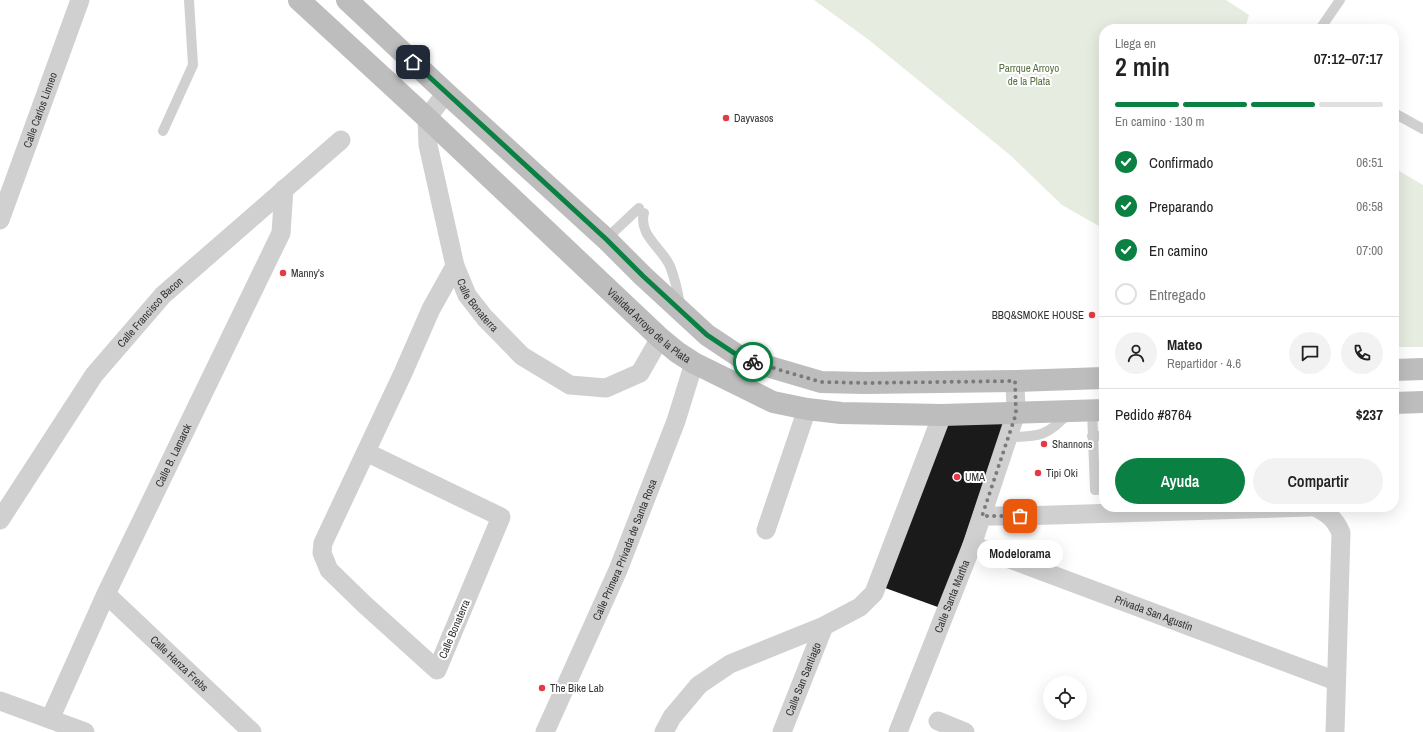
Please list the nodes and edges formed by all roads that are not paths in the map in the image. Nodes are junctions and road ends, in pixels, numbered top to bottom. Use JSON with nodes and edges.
{"nodes":[{"id":1,"x":80,"y":0,"type":"edge"},
{"id":2,"x":189,"y":0,"type":"edge"},
{"id":3,"x":299,"y":0,"type":"edge"},
{"id":4,"x":347,"y":0,"type":"edge"},
{"id":5,"x":1340,"y":0,"type":"edge"},
{"id":6,"x":1323,"y":24,"type":"edge"},
{"id":7,"x":446,"y":93,"type":"junction"},
{"id":8,"x":1399,"y":116,"type":"edge"},
{"id":9,"x":428,"y":118,"type":"junction"},
{"id":10,"x":1423,"y":129,"type":"edge"},
{"id":11,"x":163,"y":131,"type":"dead end"},
{"id":12,"x":341,"y":140,"type":"dead end"},
{"id":13,"x":284,"y":189,"type":"junction"},
{"id":14,"x":0,"y":220,"type":"edge"},
{"id":15,"x":606,"y":239,"type":"junction"},
{"id":16,"x":456,"y":266,"type":"junction"},
{"id":17,"x":681,"y":311,"type":"junction"},
{"id":18,"x":660,"y":338,"type":"junction"},
{"id":19,"x":694,"y":362,"type":"junction"},
{"id":20,"x":1423,"y":369,"type":"edge"},
{"id":21,"x":1399,"y":370,"type":"edge"},
{"id":22,"x":1099,"y":378,"type":"edge"},
{"id":23,"x":1015,"y":381,"type":"junction"},
{"id":24,"x":1423,"y":402,"type":"edge"},
{"id":25,"x":1399,"y":403,"type":"edge"},
{"id":26,"x":807,"y":409,"type":"junction"},
{"id":27,"x":1098,"y":410,"type":"edge"},
{"id":28,"x":1070,"y":412,"type":"junction"},
{"id":29,"x":1016,"y":414,"type":"junction"},
{"id":30,"x":942,"y":415,"type":"junction"},
{"id":31,"x":1092,"y":436,"type":"junction"},
{"id":32,"x":1099,"y":436,"type":"edge"},
{"id":33,"x":1008,"y":437,"type":"junction"},
{"id":34,"x":366,"y":452,"type":"junction"},
{"id":35,"x":1099,"y":490,"type":"edge"},
{"id":36,"x":1138,"y":512,"type":"edge"},
{"id":37,"x":1325,"y":512,"type":"edge"},
{"id":38,"x":982,"y":516,"type":"junction"},
{"id":39,"x":0,"y":520,"type":"edge"},
{"id":40,"x":766,"y":530,"type":"dead end"},
{"id":41,"x":972,"y":545,"type":"junction"},
{"id":42,"x":106,"y":594,"type":"junction"},
{"id":43,"x":824,"y":626,"type":"junction"},
{"id":44,"x":1336,"y":681,"type":"junction"},
{"id":45,"x":0,"y":701,"type":"edge"},
{"id":46,"x":50,"y":719,"type":"junction"},
{"id":47,"x":938,"y":721,"type":"dead end"},
{"id":48,"x":85,"y":732,"type":"edge"},
{"id":49,"x":252,"y":732,"type":"edge"},
{"id":50,"x":545,"y":732,"type":"edge"},
{"id":51,"x":664,"y":732,"type":"edge"},
{"id":52,"x":782,"y":732,"type":"edge"},
{"id":53,"x":898,"y":732,"type":"edge"},
{"id":54,"x":965,"y":732,"type":"edge"},
{"id":55,"x":1335,"y":732,"type":"edge"}],
"edges":[{"from":1,"to":14,"type":"street","name":"Calle Carlos Linneo"},
{"from":2,"to":11,"type":"lane"},
{"from":3,"to":9,"type":"main road","name":"Vialidad Arroyo de la Plata"},
{"from":4,"to":7,"type":"main road"},
{"from":5,"to":6,"type":"lane"},
{"from":7,"to":9,"type":"street"},
{"from":7,"to":15,"type":"main road"},
{"from":8,"to":10,"type":"lane"},
{"from":9,"to":16,"type":"street","name":"Calle Bonaterra"},
{"from":9,"to":18,"type":"main road","name":"Vialidad Arroyo de la Plata"},
{"from":12,"to":13,"type":"street","name":"Calle Francisco Bacon"},
{"from":13,"to":39,"type":"street","name":"Calle Francisco Bacon"},
{"from":13,"to":42,"type":"street","name":"Calle B. Lamarck"},
{"from":15,"to":17,"type":"main road"},
{"from":15,"to":17,"type":"lane"},
{"from":16,"to":18,"type":"street","name":"Calle Bonaterra"},
{"from":16,"to":34,"type":"street","name":"Calle Bonaterra"},
{"from":17,"to":23,"type":"main road"},
{"from":18,"to":19,"type":"main road","name":"Vialidad Arroyo de la Plata"},
{"from":19,"to":26,"type":"main road","name":"Vialidad Arroyo de la Plata"},
{"from":19,"to":50,"type":"street","name":"Calle Primera Privada de Santa Rosa"},
{"from":20,"to":21,"type":"main road"},
{"from":22,"to":23,"type":"main road"},
{"from":23,"to":29,"type":"street"},
{"from":24,"to":25,"type":"main road"},
{"from":26,"to":30,"type":"main road","name":"Vialidad Arroyo de la Plata"},
{"from":26,"to":40,"type":"street"},
{"from":27,"to":28,"type":"main road","name":"Vialidad Arroyo de la Plata"},
{"from":27,"to":31,"type":"lane"},
{"from":28,"to":29,"type":"main road","name":"Vialidad Arroyo de la Plata"},
{"from":28,"to":33,"type":"lane"},
{"from":29,"to":30,"type":"main road","name":"Vialidad Arroyo de la Plata"},
{"from":29,"to":33,"type":"street","name":"Calle Santa Martha"},
{"from":30,"to":43,"type":"street"},
{"from":31,"to":32,"type":"lane"},
{"from":31,"to":35,"type":"lane"},
{"from":33,"to":38,"type":"street","name":"Calle Santa Martha"},
{"from":34,"to":34,"type":"street","name":"Calle Bonaterra"},
{"from":36,"to":38,"type":"street"},
{"from":37,"to":44,"type":"street"},
{"from":38,"to":41,"type":"street","name":"Calle Santa Martha"},
{"from":41,"to":44,"type":"street","name":"Privada San Agustín"},
{"from":41,"to":53,"type":"street","name":"Calle Santa Martha"},
{"from":42,"to":46,"type":"street","name":"Calle B. Lamarck"},
{"from":42,"to":49,"type":"street","name":"Calle Hanza Frebs"},
{"from":43,"to":51,"type":"street"},
{"from":43,"to":52,"type":"street","name":"Calle San Santiago"},
{"from":44,"to":55,"type":"street"},
{"from":45,"to":46,"type":"street"},
{"from":46,"to":48,"type":"street"},
{"from":47,"to":54,"type":"street"}]}
